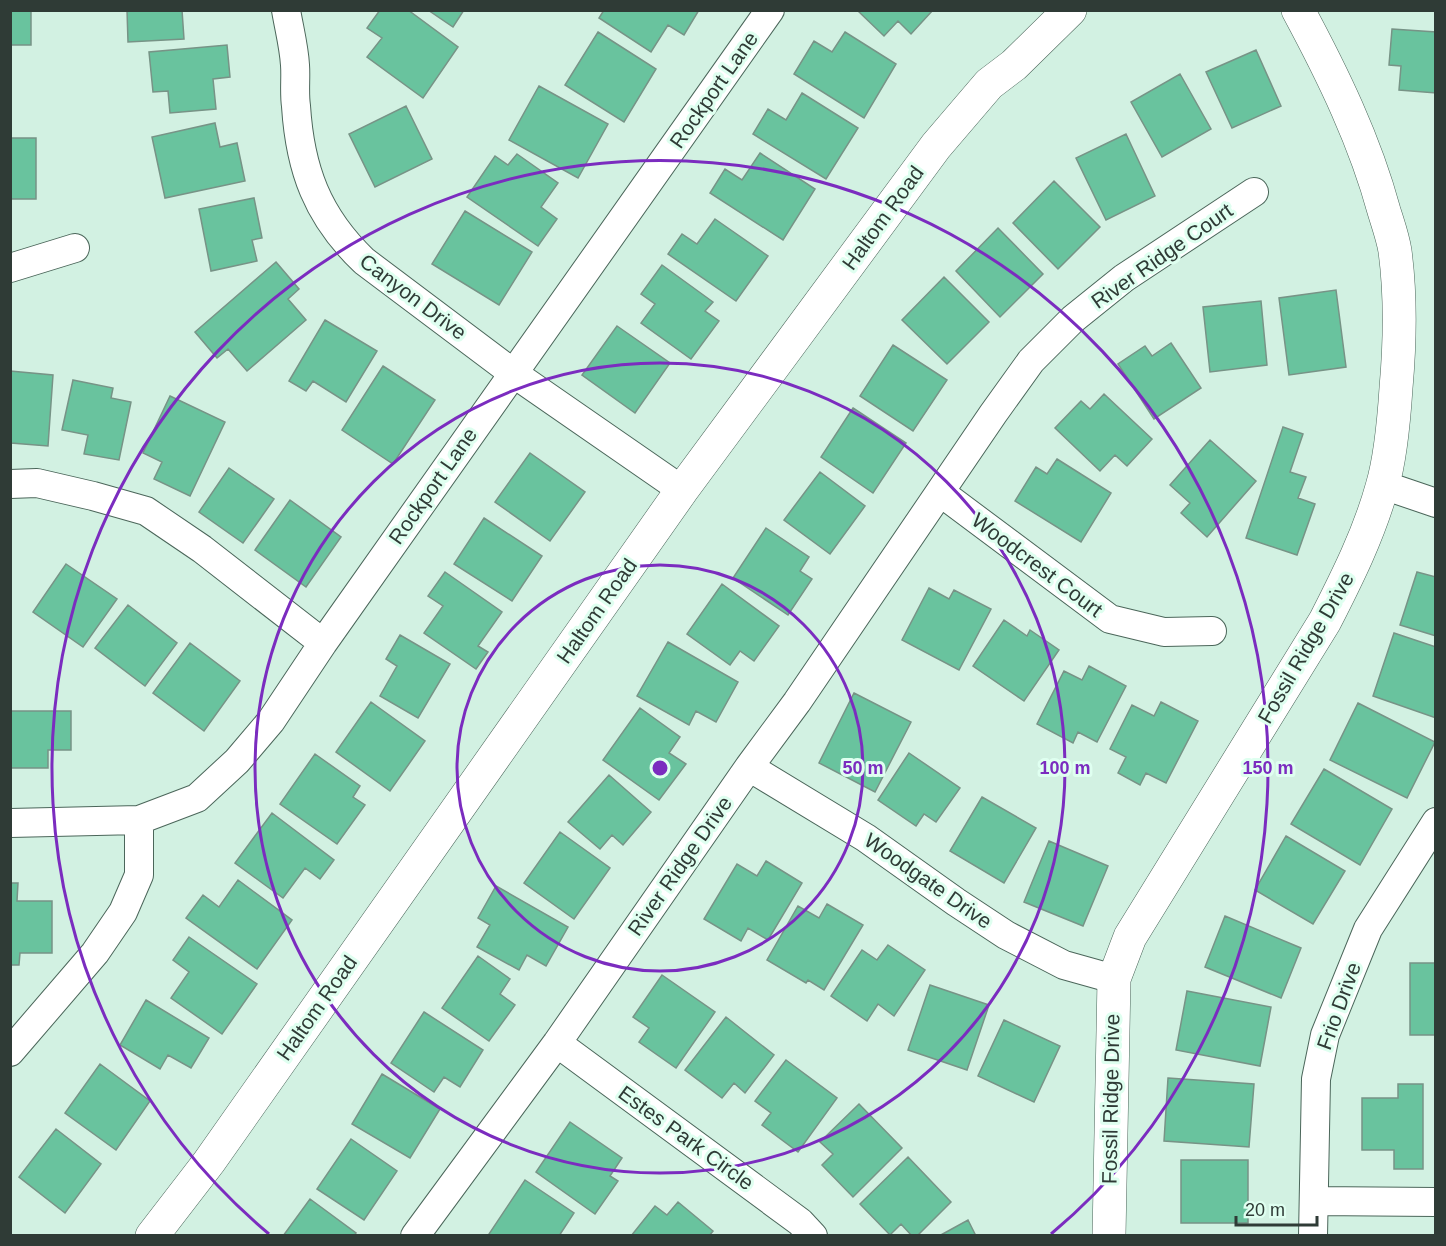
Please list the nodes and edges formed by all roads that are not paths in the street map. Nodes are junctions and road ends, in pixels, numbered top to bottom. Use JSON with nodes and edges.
{"nodes":[{"id":1,"x":286,"y":10,"type":"edge"},
{"id":2,"x":770,"y":10,"type":"edge"},
{"id":3,"x":1070,"y":10,"type":"edge"},
{"id":4,"x":1298,"y":10,"type":"edge"},
{"id":5,"x":1254,"y":192,"type":"dead end"},
{"id":6,"x":75,"y":248,"type":"dead end"},
{"id":7,"x":10,"y":268,"type":"edge"},
{"id":8,"x":513,"y":373,"type":"junction"},
{"id":9,"x":10,"y":484,"type":"edge"},
{"id":10,"x":1383,"y":485,"type":"junction"},
{"id":11,"x":682,"y":490,"type":"junction"},
{"id":12,"x":940,"y":492,"type":"junction"},
{"id":13,"x":1436,"y":503,"type":"edge"},
{"id":14,"x":1212,"y":632,"type":"dead end"},
{"id":15,"x":323,"y":643,"type":"junction"},
{"id":16,"x":749,"y":767,"type":"junction"},
{"id":17,"x":139,"y":820,"type":"junction"},
{"id":18,"x":1436,"y":822,"type":"edge"},
{"id":19,"x":10,"y":823,"type":"edge"},
{"id":20,"x":1423,"y":862,"type":"edge"},
{"id":21,"x":1114,"y":979,"type":"junction"},
{"id":22,"x":557,"y":1043,"type":"junction"},
{"id":23,"x":10,"y":1052,"type":"edge"},
{"id":24,"x":1314,"y":1202,"type":"junction"},
{"id":25,"x":1436,"y":1202,"type":"edge"},
{"id":26,"x":152,"y":1236,"type":"edge"},
{"id":27,"x":415,"y":1236,"type":"edge"},
{"id":28,"x":813,"y":1236,"type":"edge"},
{"id":29,"x":1109,"y":1236,"type":"edge"},
{"id":30,"x":1313,"y":1236,"type":"edge"}],
"edges":[{"from":1,"to":8,"type":"street","name":"Canyon Drive"},
{"from":2,"to":8,"type":"street","name":"Rockport Lane"},
{"from":3,"to":11,"type":"main road","name":"Haltom Road"},
{"from":4,"to":10,"type":"main road","name":"Fossil Ridge Drive"},
{"from":5,"to":12,"type":"street","name":"River Ridge Court"},
{"from":6,"to":7,"type":"street"},
{"from":8,"to":11,"type":"street","name":"Canyon Drive"},
{"from":8,"to":15,"type":"street","name":"Rockport Lane"},
{"from":9,"to":15,"type":"street"},
{"from":10,"to":13,"type":"street"},
{"from":10,"to":21,"type":"main road","name":"Fossil Ridge Drive"},
{"from":11,"to":26,"type":"main road","name":"Haltom Road"},
{"from":12,"to":14,"type":"street","name":"Woodcrest Court"},
{"from":12,"to":16,"type":"street","name":"River Ridge Drive"},
{"from":15,"to":17,"type":"street","name":"Rockport Lane"},
{"from":16,"to":21,"type":"street","name":"Woodgate Drive"},
{"from":16,"to":22,"type":"street","name":"River Ridge Drive"},
{"from":17,"to":19,"type":"street","name":"Rockport Lane"},
{"from":17,"to":23,"type":"street"},
{"from":18,"to":20,"type":"street","name":"Frio Drive"},
{"from":20,"to":24,"type":"street","name":"Frio Drive"},
{"from":21,"to":29,"type":"main road","name":"Fossil Ridge Drive"},
{"from":22,"to":27,"type":"street","name":"River Ridge Drive"},
{"from":22,"to":28,"type":"street","name":"Estes Park Circle"},
{"from":24,"to":25,"type":"street"},
{"from":24,"to":30,"type":"street","name":"Frio Drive"}]}
